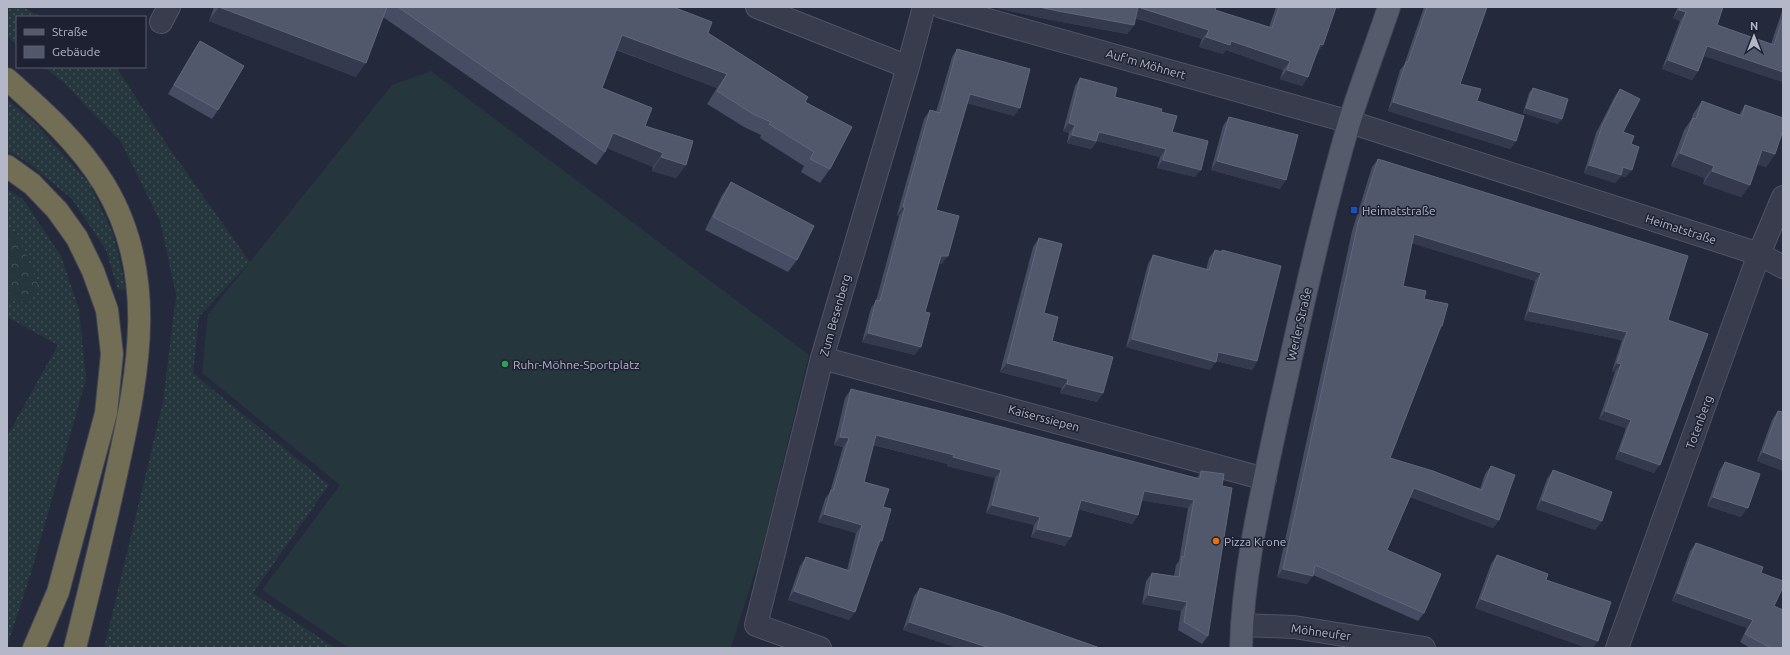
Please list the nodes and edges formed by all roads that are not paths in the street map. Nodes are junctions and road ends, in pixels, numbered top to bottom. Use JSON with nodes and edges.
{"nodes":[{"id":1,"x":756,"y":7,"type":"edge"},
{"id":2,"x":924,"y":7,"type":"edge"},
{"id":3,"x":942,"y":7,"type":"edge"},
{"id":4,"x":1389,"y":7,"type":"edge"},
{"id":5,"x":908,"y":67,"type":"junction"},
{"id":6,"x":7,"y":79,"type":"edge"},
{"id":7,"x":1350,"y":122,"type":"junction"},
{"id":8,"x":7,"y":166,"type":"edge"},
{"id":9,"x":1783,"y":197,"type":"edge"},
{"id":10,"x":1759,"y":254,"type":"junction"},
{"id":11,"x":1783,"y":266,"type":"edge"},
{"id":12,"x":822,"y":358,"type":"junction"},
{"id":13,"x":1265,"y":479,"type":"junction"},
{"id":14,"x":1242,"y":625,"type":"junction"},
{"id":15,"x":34,"y":648,"type":"edge"},
{"id":16,"x":75,"y":648,"type":"edge"},
{"id":17,"x":820,"y":648,"type":"edge"},
{"id":18,"x":1241,"y":648,"type":"edge"},
{"id":19,"x":1424,"y":648,"type":"edge"},
{"id":20,"x":1616,"y":648,"type":"edge"}],
"edges":[{"from":1,"to":5,"type":"street"},
{"from":2,"to":5,"type":"street","name":"Zum Besenberg"},
{"from":3,"to":7,"type":"street","name":"Auf'm Möhnert"},
{"from":4,"to":7,"type":"main road","name":"Werler Straße"},
{"from":5,"to":12,"type":"street","name":"Zum Besenberg"},
{"from":6,"to":16,"type":"highway"},
{"from":7,"to":10,"type":"street","name":"Heimatstraße"},
{"from":7,"to":13,"type":"main road","name":"Werler Straße"},
{"from":8,"to":15,"type":"highway"},
{"from":9,"to":10,"type":"street","name":"Totenberg"},
{"from":10,"to":11,"type":"street","name":"Heimatstraße"},
{"from":10,"to":20,"type":"street","name":"Totenberg"},
{"from":12,"to":13,"type":"street","name":"Kaiserssiepen"},
{"from":12,"to":17,"type":"street","name":"Zum Besenberg"},
{"from":13,"to":14,"type":"main road","name":"Werler Straße"},
{"from":14,"to":18,"type":"main road","name":"Werler Straße"},
{"from":14,"to":19,"type":"street","name":"Möhneufer"}]}
